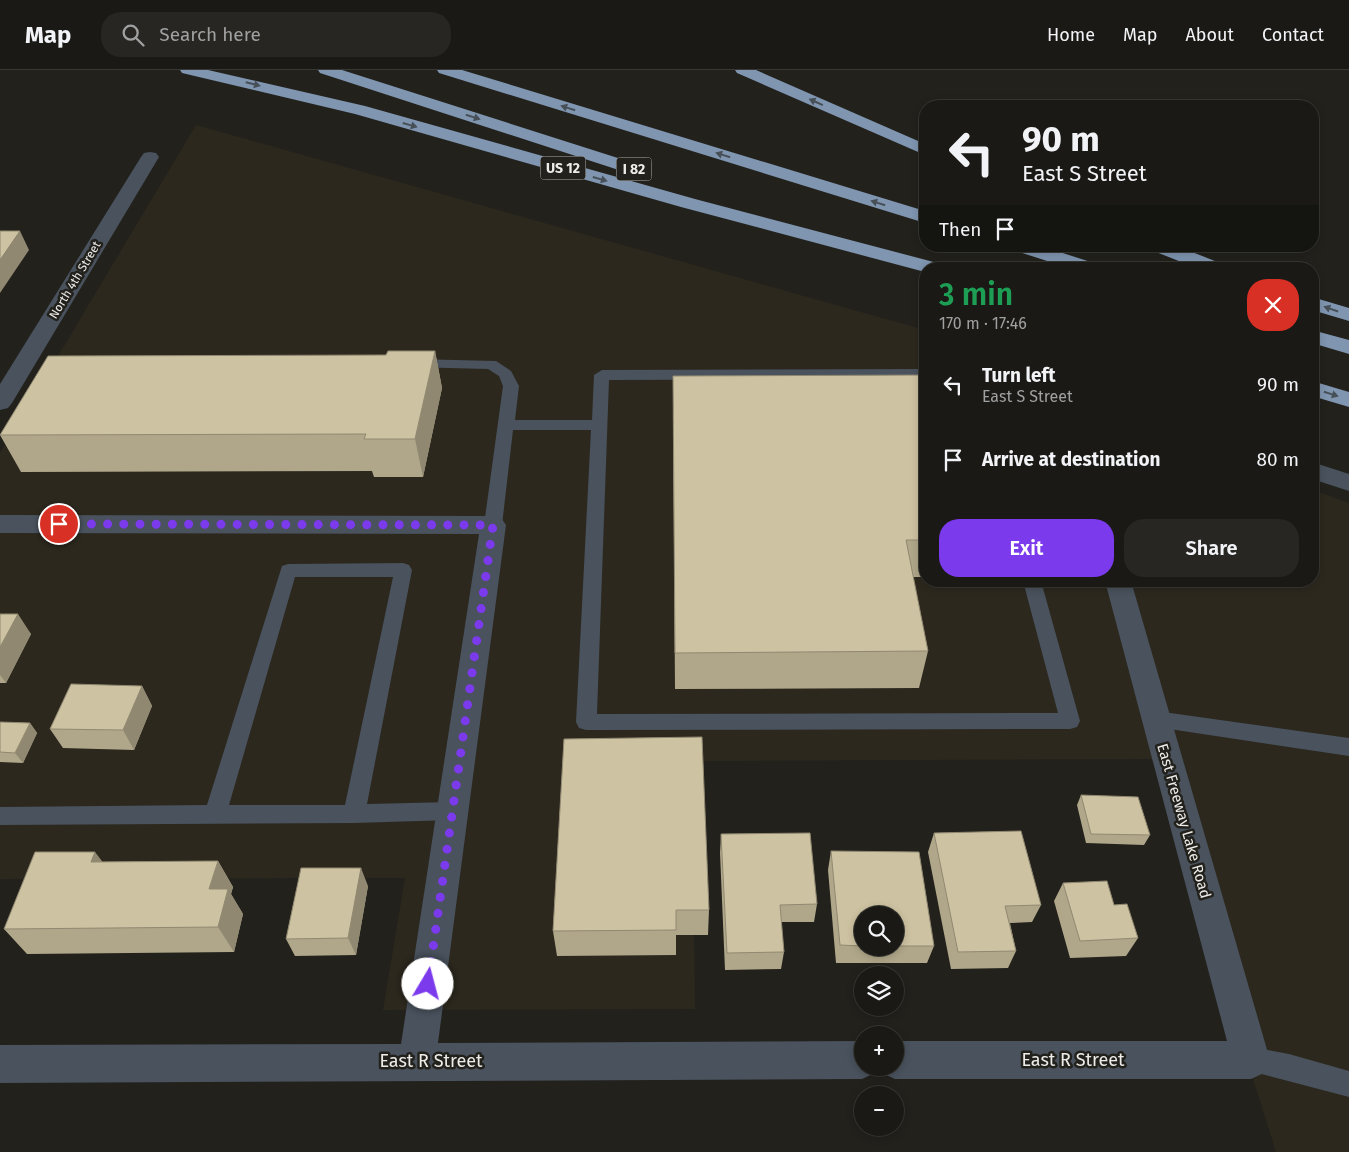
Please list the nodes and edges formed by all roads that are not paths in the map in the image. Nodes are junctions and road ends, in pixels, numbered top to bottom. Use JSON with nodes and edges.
{"nodes":[{"id":1,"x":326,"y":70,"type":"edge"},
{"id":2,"x":445,"y":70,"type":"edge"},
{"id":3,"x":743,"y":70,"type":"edge"},
{"id":4,"x":784,"y":70,"type":"edge"},
{"id":5,"x":182,"y":71,"type":"edge"},
{"id":6,"x":919,"y":140,"type":"edge"},
{"id":7,"x":919,"y":147,"type":"edge"},
{"id":8,"x":150,"y":157,"type":"dead end"},
{"id":9,"x":919,"y":215,"type":"edge"},
{"id":10,"x":1039,"y":252,"type":"edge"},
{"id":11,"x":1174,"y":252,"type":"edge"},
{"id":12,"x":1071,"y":262,"type":"edge"},
{"id":13,"x":1200,"y":262,"type":"edge"},
{"id":14,"x":919,"y":263,"type":"edge"},
{"id":15,"x":919,"y":264,"type":"edge"},
{"id":16,"x":1319,"y":305,"type":"edge"},
{"id":17,"x":1349,"y":315,"type":"edge"},
{"id":18,"x":1319,"y":338,"type":"edge"},
{"id":19,"x":1349,"y":347,"type":"edge"},
{"id":20,"x":393,"y":364,"type":"edge"},
{"id":21,"x":919,"y":374,"type":"edge"},
{"id":22,"x":1319,"y":390,"type":"edge"},
{"id":23,"x":1349,"y":400,"type":"edge"},
{"id":24,"x":0,"y":403,"type":"edge"},
{"id":25,"x":600,"y":424,"type":"junction"},
{"id":26,"x":505,"y":425,"type":"junction"},
{"id":27,"x":1319,"y":472,"type":"edge"},
{"id":28,"x":1349,"y":482,"type":"edge"},
{"id":29,"x":0,"y":524,"type":"edge"},
{"id":30,"x":493,"y":525,"type":"junction"},
{"id":31,"x":1034,"y":587,"type":"edge"},
{"id":32,"x":1120,"y":587,"type":"edge"},
{"id":33,"x":1156,"y":719,"type":"junction"},
{"id":34,"x":1349,"y":747,"type":"edge"},
{"id":35,"x":452,"y":811,"type":"junction"},
{"id":36,"x":216,"y":813,"type":"junction"},
{"id":37,"x":354,"y":814,"type":"junction"},
{"id":38,"x":0,"y":816,"type":"edge"},
{"id":39,"x":417,"y":1060,"type":"junction"},
{"id":40,"x":854,"y":1060,"type":"edge"},
{"id":41,"x":904,"y":1060,"type":"edge"},
{"id":42,"x":1251,"y":1060,"type":"junction"},
{"id":43,"x":0,"y":1064,"type":"edge"},
{"id":44,"x":1349,"y":1084,"type":"edge"}],
"edges":[{"from":1,"to":14,"type":"highway","number":"I 82","one_way":true},
{"from":9,"to":2,"type":"highway","one_way":true},
{"from":7,"to":3,"type":"highway","one_way":true},
{"from":4,"to":6,"type":"highway"},
{"from":5,"to":15,"type":"highway","number":"US 12","one_way":true},
{"from":8,"to":24,"type":"street","name":"North 4th Street"},
{"from":10,"to":12,"type":"highway"},
{"from":11,"to":13,"type":"highway"},
{"from":17,"to":16,"type":"highway","one_way":true},
{"from":18,"to":19,"type":"highway"},
{"from":20,"to":26,"type":"lane"},
{"from":21,"to":25,"type":"lane"},
{"from":22,"to":23,"type":"highway","one_way":true},
{"from":25,"to":26,"type":"lane"},
{"from":25,"to":31,"type":"lane"},
{"from":26,"to":30,"type":"lane"},
{"from":27,"to":28,"type":"street"},
{"from":29,"to":30,"type":"street"},
{"from":30,"to":35,"type":"street"},
{"from":32,"to":33,"type":"street","name":"East Freeway Lake Road"},
{"from":33,"to":34,"type":"lane"},
{"from":33,"to":42,"type":"street","name":"East Freeway Lake Road"},
{"from":35,"to":37,"type":"lane"},
{"from":35,"to":39,"type":"street"},
{"from":36,"to":37,"type":"lane"},
{"from":36,"to":37,"type":"lane"},
{"from":36,"to":38,"type":"lane"},
{"from":39,"to":40,"type":"street","name":"East R Street"},
{"from":39,"to":43,"type":"street","name":"East R Street"},
{"from":41,"to":42,"type":"street","name":"East R Street"},
{"from":42,"to":44,"type":"lane"}]}
